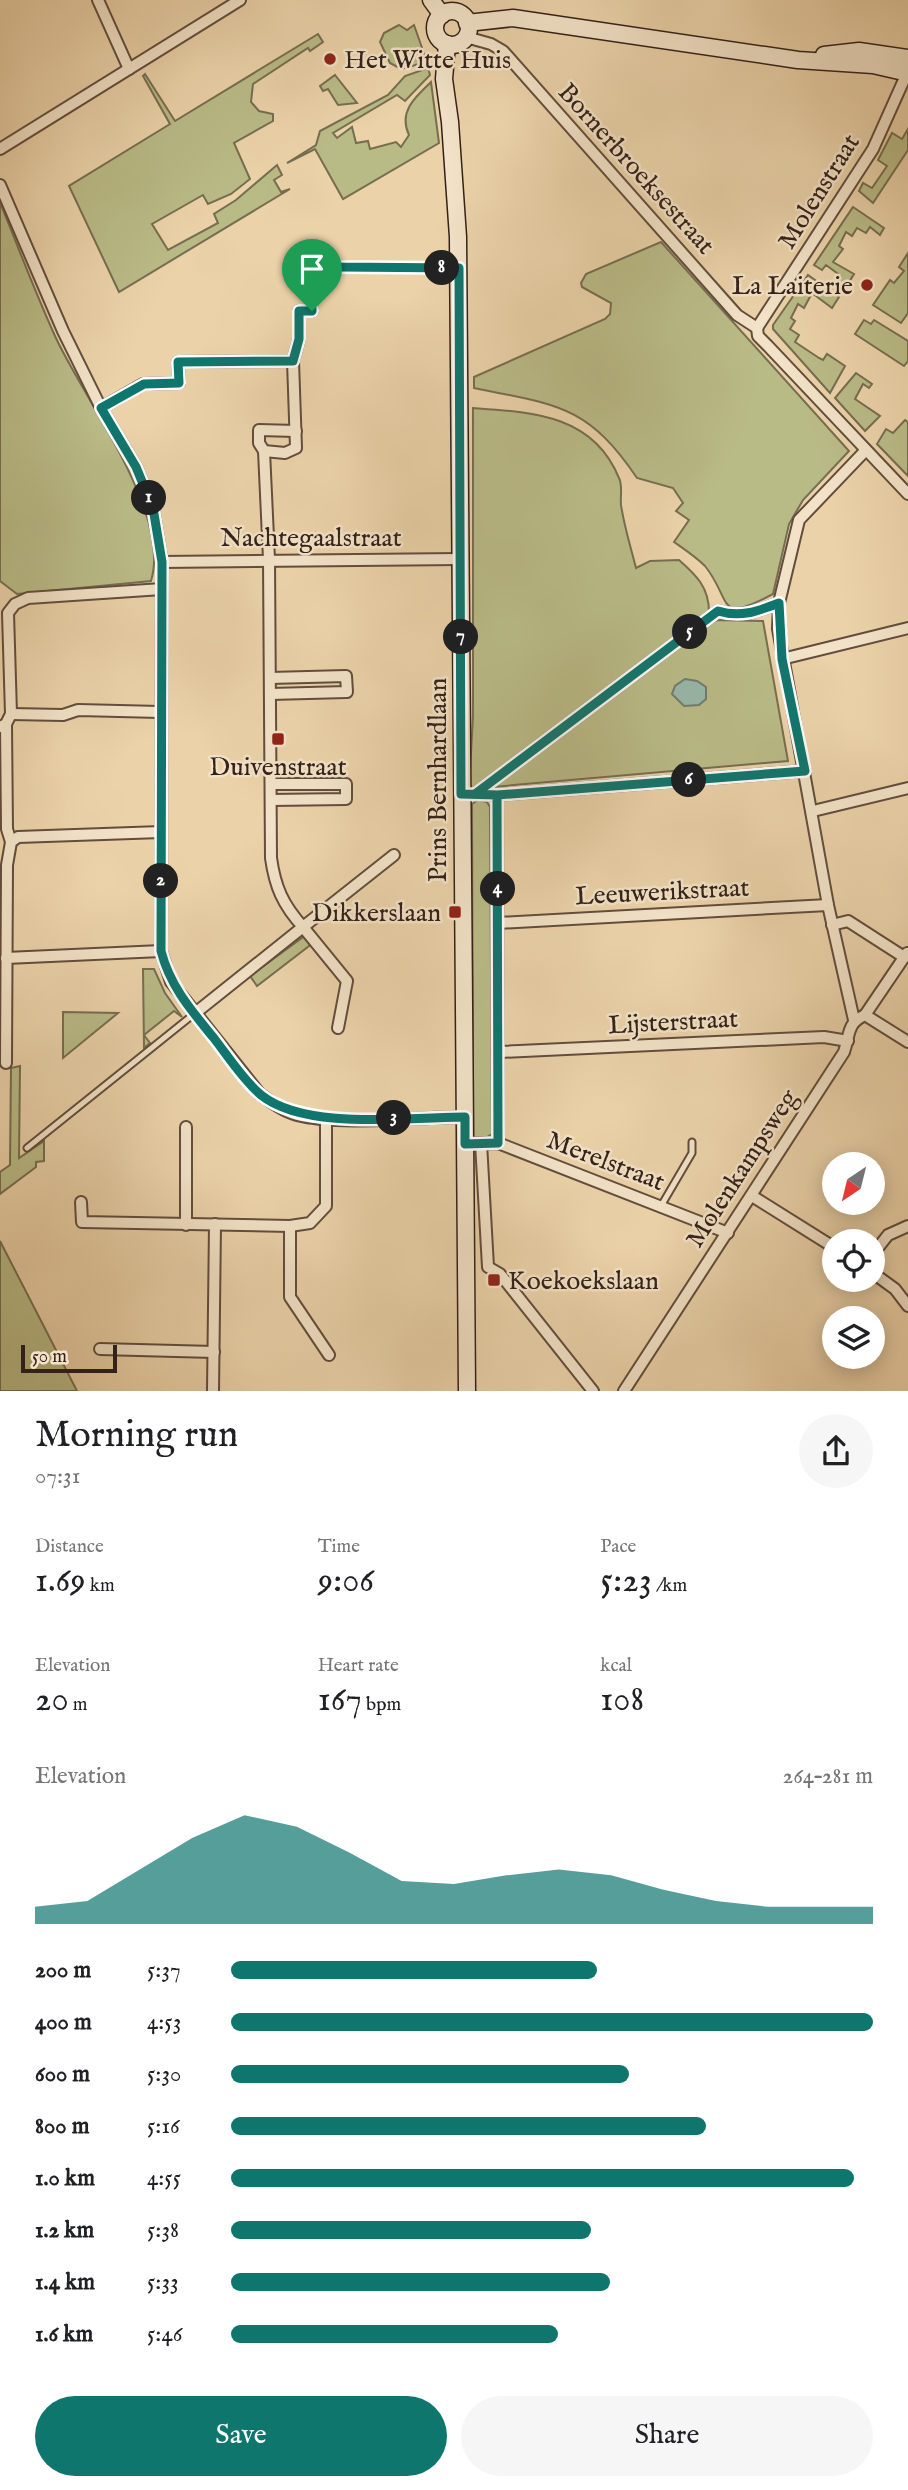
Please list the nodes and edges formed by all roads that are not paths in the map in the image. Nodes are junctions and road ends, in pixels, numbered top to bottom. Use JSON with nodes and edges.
{"nodes":[{"id":1,"x":98,"y":0,"type":"edge"},
{"id":2,"x":240,"y":0,"type":"edge"},
{"id":3,"x":431,"y":0,"type":"edge"},
{"id":4,"x":442,"y":15,"type":"junction"},
{"id":5,"x":467,"y":30,"type":"junction"},
{"id":6,"x":447,"y":44,"type":"junction"},
{"id":7,"x":908,"y":58,"type":"edge"},
{"id":8,"x":798,"y":60,"type":"junction"},
{"id":9,"x":129,"y":69,"type":"junction"},
{"id":10,"x":908,"y":73,"type":"edge"},
{"id":11,"x":0,"y":149,"type":"edge"},
{"id":12,"x":0,"y":185,"type":"edge"},
{"id":13,"x":332,"y":262,"type":"joint"},
{"id":14,"x":459,"y":268,"type":"junction"},
{"id":15,"x":757,"y":328,"type":"junction"},
{"id":16,"x":293,"y":361,"type":"junction"},
{"id":17,"x":101,"y":408,"type":"junction"},
{"id":18,"x":296,"y":431,"type":"junction"},
{"id":19,"x":264,"y":451,"type":"junction"},
{"id":20,"x":865,"y":451,"type":"junction"},
{"id":21,"x":908,"y":495,"type":"edge"},
{"id":22,"x":269,"y":559,"type":"junction"},
{"id":23,"x":460,"y":559,"type":"junction"},
{"id":24,"x":162,"y":562,"type":"junction"},
{"id":25,"x":162,"y":589,"type":"junction"},
{"id":26,"x":779,"y":603,"type":"junction"},
{"id":27,"x":908,"y":628,"type":"edge"},
{"id":28,"x":782,"y":659,"type":"junction"},
{"id":29,"x":270,"y":678,"type":"junction"},
{"id":30,"x":270,"y":694,"type":"junction"},
{"id":31,"x":160,"y":712,"type":"junction"},
{"id":32,"x":6,"y":722,"type":"edge"},
{"id":33,"x":805,"y":771,"type":"junction"},
{"id":34,"x":271,"y":784,"type":"junction"},
{"id":35,"x":908,"y":788,"type":"edge"},
{"id":36,"x":468,"y":794,"type":"junction"},
{"id":37,"x":497,"y":795,"type":"junction"},
{"id":38,"x":271,"y":800,"type":"junction"},
{"id":39,"x":813,"y":811,"type":"junction"},
{"id":40,"x":161,"y":832,"type":"junction"},
{"id":41,"x":10,"y":842,"type":"junction"},
{"id":42,"x":394,"y":855,"type":"dead end"},
{"id":43,"x":3,"y":865,"type":"edge"},
{"id":44,"x":828,"y":905,"type":"junction"},
{"id":45,"x":498,"y":923,"type":"junction"},
{"id":46,"x":832,"y":925,"type":"junction"},
{"id":47,"x":303,"y":927,"type":"junction"},
{"id":48,"x":161,"y":951,"type":"junction"},
{"id":49,"x":906,"y":954,"type":"edge"},
{"id":50,"x":6,"y":958,"type":"junction"},
{"id":51,"x":895,"y":970,"type":"junction"},
{"id":52,"x":906,"y":975,"type":"dead end"},
{"id":53,"x":194,"y":1014,"type":"junction"},
{"id":54,"x":865,"y":1015,"type":"junction"},
{"id":55,"x":854,"y":1020,"type":"junction"},
{"id":56,"x":338,"y":1028,"type":"dead end"},
{"id":57,"x":848,"y":1041,"type":"junction"},
{"id":58,"x":908,"y":1042,"type":"edge"},
{"id":59,"x":500,"y":1052,"type":"junction"},
{"id":60,"x":6,"y":1063,"type":"dead end"},
{"id":61,"x":465,"y":1117,"type":"junction"},
{"id":62,"x":326,"y":1118,"type":"junction"},
{"id":63,"x":186,"y":1126,"type":"dead end"},
{"id":64,"x":692,"y":1142,"type":"dead end"},
{"id":65,"x":498,"y":1143,"type":"junction"},
{"id":66,"x":473,"y":1144,"type":"junction"},
{"id":67,"x":27,"y":1148,"type":"dead end"},
{"id":68,"x":752,"y":1196,"type":"junction"},
{"id":69,"x":81,"y":1202,"type":"dead end"},
{"id":70,"x":661,"y":1206,"type":"junction"},
{"id":71,"x":215,"y":1224,"type":"junction"},
{"id":72,"x":186,"y":1225,"type":"junction"},
{"id":73,"x":290,"y":1226,"type":"junction"},
{"id":74,"x":908,"y":1226,"type":"edge"},
{"id":75,"x":728,"y":1233,"type":"junction"},
{"id":76,"x":885,"y":1239,"type":"edge"},
{"id":77,"x":822,"y":1240,"type":"edge"},
{"id":78,"x":488,"y":1267,"type":"junction"},
{"id":79,"x":466,"y":1272,"type":"junction"},
{"id":80,"x":885,"y":1282,"type":"edge"},
{"id":81,"x":908,"y":1306,"type":"edge"},
{"id":82,"x":100,"y":1349,"type":"dead end"},
{"id":83,"x":214,"y":1352,"type":"junction"},
{"id":84,"x":329,"y":1355,"type":"dead end"},
{"id":85,"x":213,"y":1391,"type":"edge"},
{"id":86,"x":467,"y":1391,"type":"edge"},
{"id":87,"x":593,"y":1391,"type":"edge"},
{"id":88,"x":624,"y":1391,"type":"edge"}],
"edges":[{"from":1,"to":9,"type":"street"},
{"from":2,"to":9,"type":"street"},
{"from":3,"to":4,"type":"street"},
{"from":4,"to":5,"type":"street"},
{"from":4,"to":6,"type":"street"},
{"from":5,"to":6,"type":"street"},
{"from":5,"to":8,"type":"street"},
{"from":5,"to":15,"type":"street","name":"Bornerbroeksestraat"},
{"from":6,"to":14,"type":"street","name":"Prins Bernhardlaan"},
{"from":7,"to":8,"type":"street"},
{"from":8,"to":10,"type":"street"},
{"from":9,"to":11,"type":"street"},
{"from":10,"to":15,"type":"street","name":"Molenstraat"},
{"from":12,"to":17,"type":"street"},
{"from":13,"to":14,"type":"lane"},
{"from":13,"to":16,"type":"street"},
{"from":14,"to":23,"type":"street","name":"Prins Bernhardlaan"},
{"from":15,"to":20,"type":"street","name":"Bornerbroeksestraat"},
{"from":16,"to":17,"type":"street"},
{"from":16,"to":18,"type":"street"},
{"from":17,"to":24,"type":"street"},
{"from":18,"to":19,"type":"street"},
{"from":18,"to":19,"type":"street"},
{"from":19,"to":22,"type":"street"},
{"from":20,"to":21,"type":"street","name":"Bornerbroeksestraat"},
{"from":20,"to":26,"type":"street"},
{"from":22,"to":23,"type":"street","name":"Nachtegaalstraat"},
{"from":22,"to":24,"type":"street","name":"Nachtegaalstraat"},
{"from":22,"to":29,"type":"street"},
{"from":23,"to":36,"type":"street","name":"Prins Bernhardlaan"},
{"from":24,"to":25,"type":"street"},
{"from":25,"to":31,"type":"street"},
{"from":25,"to":32,"type":"street"},
{"from":26,"to":28,"type":"street"},
{"from":26,"to":36,"type":"street"},
{"from":27,"to":28,"type":"street"},
{"from":28,"to":33,"type":"street"},
{"from":29,"to":30,"type":"street"},
{"from":29,"to":30,"type":"street"},
{"from":30,"to":34,"type":"street"},
{"from":31,"to":32,"type":"street"},
{"from":31,"to":40,"type":"street"},
{"from":32,"to":41,"type":"street"},
{"from":33,"to":37,"type":"street"},
{"from":33,"to":39,"type":"street"},
{"from":34,"to":38,"type":"street"},
{"from":34,"to":38,"type":"street"},
{"from":35,"to":39,"type":"street"},
{"from":36,"to":37,"type":"street"},
{"from":36,"to":61,"type":"street","name":"Prins Bernhardlaan"},
{"from":37,"to":45,"type":"street"},
{"from":38,"to":47,"type":"street"},
{"from":39,"to":44,"type":"street"},
{"from":40,"to":41,"type":"street"},
{"from":40,"to":48,"type":"street"},
{"from":41,"to":43,"type":"street"},
{"from":42,"to":47,"type":"street"},
{"from":43,"to":50,"type":"street"},
{"from":44,"to":45,"type":"street","name":"Leeuwerikstraat"},
{"from":44,"to":46,"type":"street"},
{"from":45,"to":59,"type":"street"},
{"from":46,"to":49,"type":"street"},
{"from":46,"to":55,"type":"street"},
{"from":47,"to":53,"type":"street"},
{"from":47,"to":56,"type":"street"},
{"from":48,"to":50,"type":"street"},
{"from":48,"to":53,"type":"street"},
{"from":49,"to":51,"type":"street"},
{"from":50,"to":60,"type":"street"},
{"from":51,"to":52,"type":"street"},
{"from":51,"to":54,"type":"street"},
{"from":53,"to":62,"type":"street"},
{"from":53,"to":67,"type":"lane"},
{"from":54,"to":55,"type":"street"},
{"from":54,"to":58,"type":"street"},
{"from":55,"to":57,"type":"street","name":"Molenkampsweg"},
{"from":57,"to":59,"type":"street","name":"Lijsterstraat"},
{"from":57,"to":68,"type":"street","name":"Molenkampsweg"},
{"from":59,"to":65,"type":"street"},
{"from":61,"to":62,"type":"street"},
{"from":61,"to":66,"type":"street","name":"Prins Bernhardlaan"},
{"from":62,"to":73,"type":"street"},
{"from":63,"to":72,"type":"street"},
{"from":64,"to":70,"type":"lane"},
{"from":65,"to":66,"type":"street","name":"Merelstraat"},
{"from":65,"to":70,"type":"street","name":"Merelstraat"},
{"from":66,"to":78,"type":"street"},
{"from":66,"to":79,"type":"street","name":"Prins Bernhardlaan"},
{"from":68,"to":75,"type":"street","name":"Molenkampsweg"},
{"from":68,"to":77,"type":"street"},
{"from":69,"to":72,"type":"street"},
{"from":70,"to":75,"type":"street","name":"Merelstraat"},
{"from":71,"to":72,"type":"street"},
{"from":71,"to":73,"type":"street"},
{"from":71,"to":83,"type":"street"},
{"from":73,"to":84,"type":"street"},
{"from":74,"to":76,"type":"street"},
{"from":75,"to":88,"type":"street","name":"Molenkampsweg"},
{"from":78,"to":79,"type":"street"},
{"from":78,"to":87,"type":"street"},
{"from":79,"to":86,"type":"street","name":"Prins Bernhardlaan"},
{"from":80,"to":81,"type":"street"},
{"from":82,"to":83,"type":"street"},
{"from":83,"to":85,"type":"street"}]}
